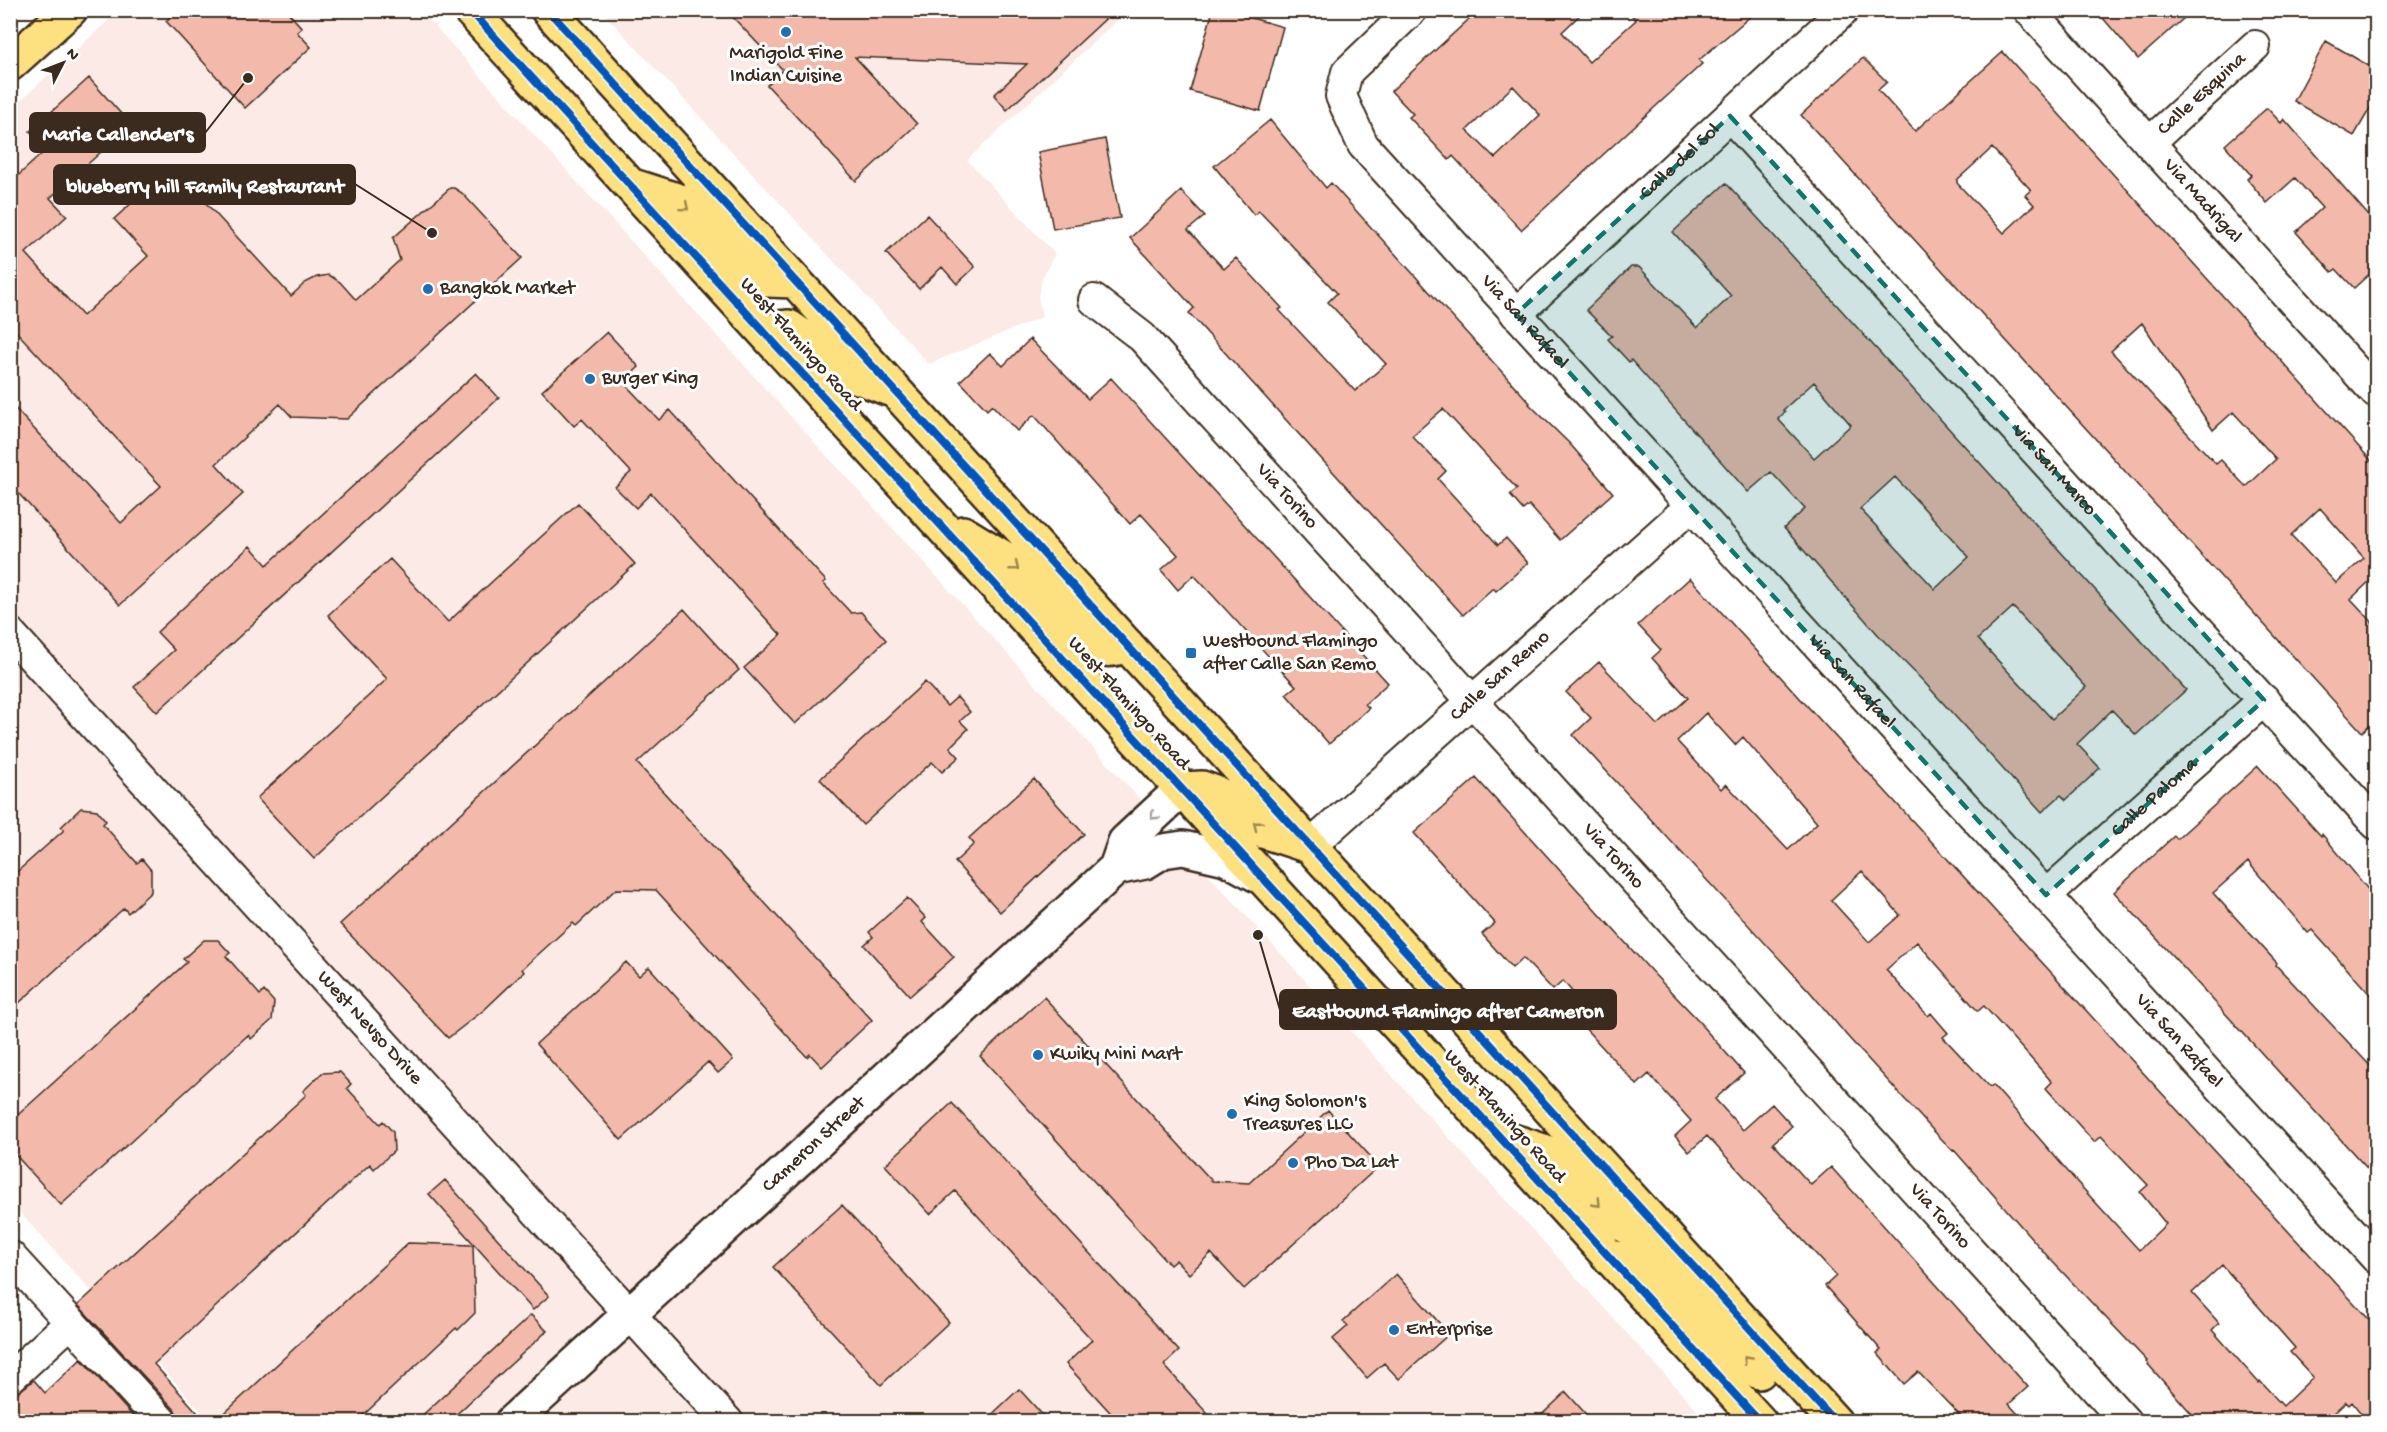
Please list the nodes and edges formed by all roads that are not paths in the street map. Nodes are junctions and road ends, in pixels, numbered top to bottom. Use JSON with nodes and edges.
{"nodes":[{"id":1,"x":70,"y":10,"type":"edge"},
{"id":2,"x":470,"y":10,"type":"edge"},
{"id":3,"x":548,"y":10,"type":"edge"},
{"id":4,"x":1412,"y":10,"type":"edge"},
{"id":5,"x":1844,"y":10,"type":"edge"},
{"id":6,"x":2029,"y":10,"type":"edge"},
{"id":7,"x":2254,"y":46,"type":"dead end"},
{"id":8,"x":10,"y":64,"type":"edge"},
{"id":9,"x":1730,"y":116,"type":"junction"},
{"id":10,"x":2149,"y":143,"type":"junction"},
{"id":11,"x":632,"y":186,"type":"junction"},
{"id":12,"x":795,"y":281,"type":"junction"},
{"id":13,"x":1094,"y":300,"type":"dead end"},
{"id":14,"x":1516,"y":314,"type":"junction"},
{"id":15,"x":768,"y":334,"type":"junction"},
{"id":16,"x":2372,"y":378,"type":"edge"},
{"id":17,"x":897,"y":392,"type":"junction"},
{"id":18,"x":1691,"y":506,"type":"junction"},
{"id":19,"x":930,"y":513,"type":"junction"},
{"id":20,"x":10,"y":633,"type":"edge"},
{"id":21,"x":1127,"y":645,"type":"junction"},
{"id":22,"x":2264,"y":700,"type":"junction"},
{"id":23,"x":1472,"y":702,"type":"junction"},
{"id":24,"x":1182,"y":789,"type":"junction"},
{"id":25,"x":2371,"y":808,"type":"edge"},
{"id":26,"x":1310,"y":846,"type":"junction"},
{"id":27,"x":1116,"y":868,"type":"junction"},
{"id":28,"x":1267,"y":881,"type":"junction"},
{"id":29,"x":2046,"y":895,"type":"junction"},
{"id":30,"x":1500,"y":1136,"type":"junction"},
{"id":31,"x":1655,"y":1225,"type":"junction"},
{"id":32,"x":10,"y":1256,"type":"edge"},
{"id":33,"x":2376,"y":1258,"type":"edge"},
{"id":34,"x":1616,"y":1263,"type":"junction"},
{"id":35,"x":631,"y":1313,"type":"junction"},
{"id":36,"x":71,"y":1322,"type":"junction"},
{"id":37,"x":10,"y":1378,"type":"edge"},
{"id":38,"x":162,"y":1422,"type":"edge"},
{"id":39,"x":512,"y":1422,"type":"edge"},
{"id":40,"x":728,"y":1422,"type":"edge"},
{"id":41,"x":1760,"y":1422,"type":"edge"},
{"id":42,"x":1825,"y":1422,"type":"edge"},
{"id":43,"x":1835,"y":1422,"type":"edge"},
{"id":44,"x":2126,"y":1422,"type":"edge"}],
"edges":[{"from":1,"to":8,"type":"main road"},
{"from":2,"to":11,"type":"main road","name":"West Flamingo Road"},
{"from":3,"to":12,"type":"main road","name":"West Flamingo Road"},
{"from":4,"to":14,"type":"street","name":"Via San Rafael"},
{"from":5,"to":9,"type":"street","name":"Calle del Sol"},
{"from":6,"to":10,"type":"street","name":"Via Madrigal"},
{"from":7,"to":10,"type":"street","name":"Calle Esquina"},
{"from":9,"to":14,"type":"street","name":"Calle del Sol"},
{"from":9,"to":22,"type":"street","name":"Via San Marco"},
{"from":10,"to":16,"type":"street","name":"Via Madrigal"},
{"from":11,"to":12,"type":"main road","one_way":true},
{"from":11,"to":15,"type":"main road","name":"West Flamingo Road"},
{"from":12,"to":17,"type":"main road","name":"West Flamingo Road"},
{"from":13,"to":23,"type":"street","name":"Via Torino"},
{"from":14,"to":18,"type":"street","name":"Via San Rafael"},
{"from":15,"to":17,"type":"main road"},
{"from":15,"to":19,"type":"main road","name":"West Flamingo Road"},
{"from":17,"to":21,"type":"main road","name":"West Flamingo Road"},
{"from":18,"to":23,"type":"street","name":"Calle San Remo"},
{"from":18,"to":29,"type":"street","name":"Via San Rafael"},
{"from":19,"to":21,"type":"main road","one_way":true},
{"from":19,"to":24,"type":"main road","name":"West Flamingo Road"},
{"from":20,"to":35,"type":"street","name":"West Nevso Drive"},
{"from":21,"to":26,"type":"main road","name":"West Flamingo Road"},
{"from":22,"to":25,"type":"street","name":"Via San Marco"},
{"from":22,"to":29,"type":"street","name":"Calle Paloma"},
{"from":23,"to":26,"type":"street","name":"Calle San Remo"},
{"from":23,"to":44,"type":"street","name":"Via Torino"},
{"from":26,"to":24,"type":"main road","one_way":true},
{"from":24,"to":27,"type":"street","name":"Cameron Street","one_way":true},
{"from":24,"to":28,"type":"main road","name":"West Flamingo Road"},
{"from":26,"to":31,"type":"main road","name":"West Flamingo Road"},
{"from":27,"to":28,"type":"street"},
{"from":27,"to":35,"type":"street","name":"Cameron Street"},
{"from":28,"to":30,"type":"main road","name":"West Flamingo Road"},
{"from":29,"to":33,"type":"street","name":"Via San Rafael"},
{"from":30,"to":31,"type":"main road","one_way":true},
{"from":30,"to":34,"type":"main road","name":"West Flamingo Road"},
{"from":31,"to":43,"type":"main road","name":"West Flamingo Road"},
{"from":32,"to":36,"type":"street"},
{"from":34,"to":41,"type":"main road","name":"West Flamingo Road"},
{"from":42,"to":34,"type":"main road","one_way":true},
{"from":35,"to":39,"type":"street","name":"Cameron Street"},
{"from":35,"to":40,"type":"street","name":"West Nevso Drive"},
{"from":36,"to":37,"type":"street"},
{"from":36,"to":38,"type":"street"}]}
